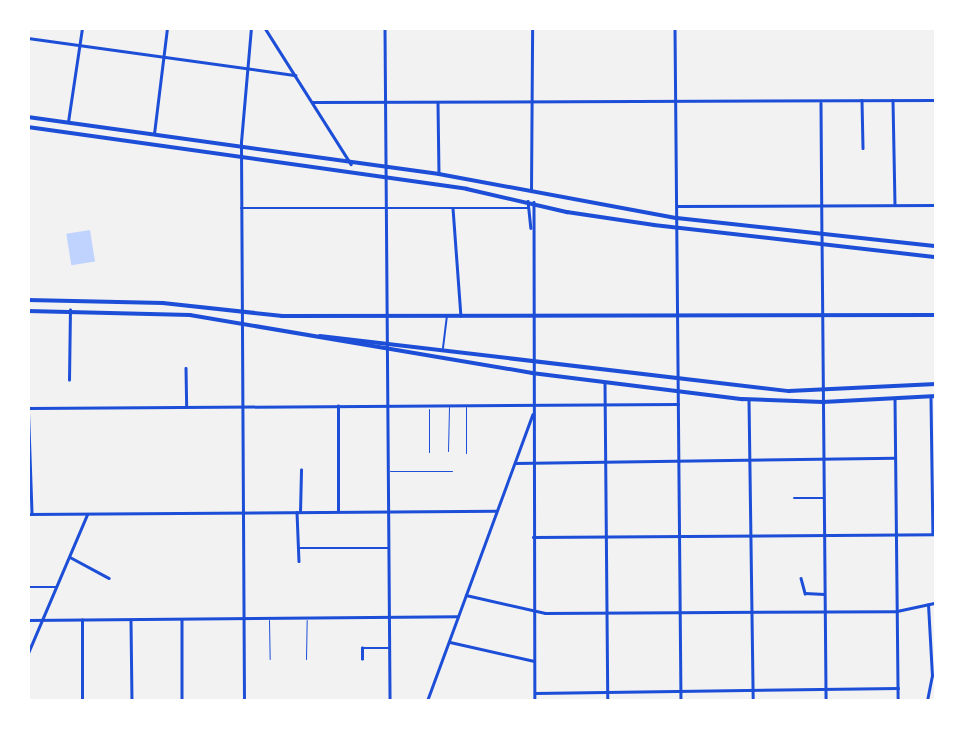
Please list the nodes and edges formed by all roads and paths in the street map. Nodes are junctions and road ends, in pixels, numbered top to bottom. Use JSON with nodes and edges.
{"nodes":[{"id":1,"x":82,"y":28,"type":"edge"},
{"id":2,"x":167,"y":28,"type":"edge"},
{"id":3,"x":251,"y":28,"type":"edge"},
{"id":4,"x":265,"y":28,"type":"edge"},
{"id":5,"x":385,"y":28,"type":"edge"},
{"id":6,"x":531,"y":28,"type":"edge"},
{"id":7,"x":675,"y":28,"type":"edge"},
{"id":8,"x":28,"y":38,"type":"edge"},
{"id":9,"x":79,"y":46,"type":"junction"},
{"id":10,"x":164,"y":58,"type":"junction"},
{"id":11,"x":246,"y":69,"type":"junction"},
{"id":12,"x":296,"y":76,"type":"junction"},
{"id":13,"x":862,"y":100,"type":"junction"},
{"id":14,"x":893,"y":100,"type":"junction"},
{"id":15,"x":936,"y":100,"type":"edge"},
{"id":16,"x":821,"y":101,"type":"junction"},
{"id":17,"x":313,"y":102,"type":"junction"},
{"id":18,"x":532,"y":102,"type":"junction"},
{"id":19,"x":384,"y":103,"type":"junction"},
{"id":20,"x":438,"y":103,"type":"junction"},
{"id":21,"x":674,"y":103,"type":"junction"},
{"id":22,"x":28,"y":117,"type":"edge"},
{"id":23,"x":68,"y":122,"type":"junction"},
{"id":24,"x":28,"y":127,"type":"edge"},
{"id":25,"x":154,"y":134,"type":"junction"},
{"id":26,"x":241,"y":146,"type":"junction"},
{"id":27,"x":863,"y":148,"type":"dead end"},
{"id":28,"x":241,"y":156,"type":"junction"},
{"id":29,"x":351,"y":164,"type":"junction"},
{"id":30,"x":386,"y":170,"type":"junction"},
{"id":31,"x":439,"y":174,"type":"junction"},
{"id":32,"x":386,"y":180,"type":"junction"},
{"id":33,"x":531,"y":191,"type":"junction"},
{"id":34,"x":528,"y":201,"type":"junction"},
{"id":35,"x":534,"y":202,"type":"junction"},
{"id":36,"x":895,"y":205,"type":"junction"},
{"id":37,"x":936,"y":205,"type":"edge"},
{"id":38,"x":677,"y":206,"type":"junction"},
{"id":39,"x":822,"y":206,"type":"junction"},
{"id":40,"x":241,"y":208,"type":"junction"},
{"id":41,"x":453,"y":208,"type":"junction"},
{"id":42,"x":528,"y":208,"type":"junction"},
{"id":43,"x":387,"y":209,"type":"junction"},
{"id":44,"x":677,"y":218,"type":"junction"},
{"id":45,"x":677,"y":228,"type":"junction"},
{"id":46,"x":532,"y":231,"type":"junction"},
{"id":47,"x":822,"y":233,"type":"junction"},
{"id":48,"x":822,"y":241,"type":"junction"},
{"id":49,"x":936,"y":246,"type":"edge"},
{"id":50,"x":936,"y":257,"type":"edge"},
{"id":51,"x":28,"y":300,"type":"edge"},
{"id":52,"x":70,"y":310,"type":"junction"},
{"id":53,"x":28,"y":311,"type":"edge"},
{"id":54,"x":242,"y":314,"type":"junction"},
{"id":55,"x":823,"y":315,"type":"junction"},
{"id":56,"x":936,"y":315,"type":"edge"},
{"id":57,"x":388,"y":316,"type":"junction"},
{"id":58,"x":533,"y":316,"type":"junction"},
{"id":59,"x":447,"y":317,"type":"junction"},
{"id":60,"x":461,"y":317,"type":"junction"},
{"id":61,"x":678,"y":317,"type":"junction"},
{"id":62,"x":242,"y":324,"type":"junction"},
{"id":63,"x":318,"y":336,"type":"junction"},
{"id":64,"x":388,"y":341,"type":"junction"},
{"id":65,"x":387,"y":349,"type":"junction"},
{"id":66,"x":443,"y":349,"type":"junction"},
{"id":67,"x":532,"y":363,"type":"junction"},
{"id":68,"x":186,"y":368,"type":"dead end"},
{"id":69,"x":606,"y":372,"type":"junction"},
{"id":70,"x":533,"y":373,"type":"junction"},
{"id":71,"x":69,"y":380,"type":"dead end"},
{"id":72,"x":678,"y":380,"type":"junction"},
{"id":73,"x":605,"y":382,"type":"junction"},
{"id":74,"x":936,"y":384,"type":"edge"},
{"id":75,"x":823,"y":390,"type":"junction"},
{"id":76,"x":678,"y":391,"type":"junction"},
{"id":77,"x":933,"y":396,"type":"edge"},
{"id":78,"x":895,"y":398,"type":"junction"},
{"id":79,"x":28,"y":399,"type":"edge"},
{"id":80,"x":749,"y":399,"type":"junction"},
{"id":81,"x":823,"y":402,"type":"junction"},
{"id":82,"x":533,"y":404,"type":"junction"},
{"id":83,"x":678,"y":404,"type":"junction"},
{"id":84,"x":429,"y":405,"type":"junction"},
{"id":85,"x":449,"y":405,"type":"junction"},
{"id":86,"x":466,"y":405,"type":"junction"},
{"id":87,"x":605,"y":405,"type":"junction"},
{"id":88,"x":242,"y":406,"type":"junction"},
{"id":89,"x":338,"y":406,"type":"junction"},
{"id":90,"x":388,"y":406,"type":"junction"},
{"id":91,"x":187,"y":407,"type":"junction"},
{"id":92,"x":29,"y":408,"type":"edge"},
{"id":93,"x":533,"y":412,"type":"junction"},
{"id":94,"x":448,"y":451,"type":"dead end"},
{"id":95,"x":429,"y":452,"type":"dead end"},
{"id":96,"x":466,"y":453,"type":"dead end"},
{"id":97,"x":895,"y":458,"type":"junction"},
{"id":98,"x":751,"y":460,"type":"junction"},
{"id":99,"x":823,"y":460,"type":"junction"},
{"id":100,"x":605,"y":461,"type":"junction"},
{"id":101,"x":678,"y":461,"type":"junction"},
{"id":102,"x":533,"y":462,"type":"junction"},
{"id":103,"x":514,"y":464,"type":"junction"},
{"id":104,"x":301,"y":470,"type":"dead end"},
{"id":105,"x":388,"y":471,"type":"junction"},
{"id":106,"x":452,"y":471,"type":"dead end"},
{"id":107,"x":794,"y":498,"type":"dead end"},
{"id":108,"x":824,"y":498,"type":"junction"},
{"id":109,"x":338,"y":511,"type":"junction"},
{"id":110,"x":389,"y":511,"type":"junction"},
{"id":111,"x":496,"y":511,"type":"junction"},
{"id":112,"x":299,"y":512,"type":"junction"},
{"id":113,"x":87,"y":513,"type":"junction"},
{"id":114,"x":243,"y":513,"type":"junction"},
{"id":115,"x":30,"y":514,"type":"edge"},
{"id":116,"x":896,"y":533,"type":"junction"},
{"id":117,"x":934,"y":534,"type":"edge"},
{"id":118,"x":751,"y":535,"type":"junction"},
{"id":119,"x":824,"y":535,"type":"junction"},
{"id":120,"x":606,"y":536,"type":"junction"},
{"id":121,"x":679,"y":536,"type":"junction"},
{"id":122,"x":533,"y":537,"type":"junction"},
{"id":123,"x":298,"y":548,"type":"junction"},
{"id":124,"x":388,"y":548,"type":"junction"},
{"id":125,"x":71,"y":556,"type":"junction"},
{"id":126,"x":299,"y":561,"type":"dead end"},
{"id":127,"x":109,"y":578,"type":"dead end"},
{"id":128,"x":801,"y":578,"type":"dead end"},
{"id":129,"x":28,"y":587,"type":"edge"},
{"id":130,"x":57,"y":587,"type":"junction"},
{"id":131,"x":824,"y":594,"type":"junction"},
{"id":132,"x":466,"y":595,"type":"junction"},
{"id":133,"x":936,"y":603,"type":"edge"},
{"id":134,"x":928,"y":605,"type":"junction"},
{"id":135,"x":825,"y":611,"type":"junction"},
{"id":136,"x":897,"y":611,"type":"junction"},
{"id":137,"x":534,"y":612,"type":"junction"},
{"id":138,"x":752,"y":612,"type":"junction"},
{"id":139,"x":606,"y":613,"type":"junction"},
{"id":140,"x":681,"y":613,"type":"junction"},
{"id":141,"x":458,"y":616,"type":"junction"},
{"id":142,"x":389,"y":617,"type":"junction"},
{"id":143,"x":269,"y":618,"type":"junction"},
{"id":144,"x":307,"y":618,"type":"junction"},
{"id":145,"x":82,"y":619,"type":"junction"},
{"id":146,"x":131,"y":619,"type":"junction"},
{"id":147,"x":181,"y":619,"type":"junction"},
{"id":148,"x":244,"y":619,"type":"junction"},
{"id":149,"x":28,"y":620,"type":"edge"},
{"id":150,"x":42,"y":621,"type":"junction"},
{"id":151,"x":450,"y":642,"type":"junction"},
{"id":152,"x":389,"y":648,"type":"junction"},
{"id":153,"x":28,"y":653,"type":"edge"},
{"id":154,"x":270,"y":659,"type":"dead end"},
{"id":155,"x":306,"y":659,"type":"dead end"},
{"id":156,"x":362,"y":659,"type":"dead end"},
{"id":157,"x":534,"y":661,"type":"junction"},
{"id":158,"x":898,"y":688,"type":"junction"},
{"id":159,"x":681,"y":689,"type":"junction"},
{"id":160,"x":753,"y":689,"type":"junction"},
{"id":161,"x":826,"y":689,"type":"junction"},
{"id":162,"x":607,"y":690,"type":"junction"},
{"id":163,"x":535,"y":693,"type":"junction"},
{"id":164,"x":82,"y":701,"type":"edge"},
{"id":165,"x":132,"y":701,"type":"edge"},
{"id":166,"x":181,"y":701,"type":"edge"},
{"id":167,"x":244,"y":701,"type":"edge"},
{"id":168,"x":390,"y":701,"type":"edge"},
{"id":169,"x":427,"y":701,"type":"edge"},
{"id":170,"x":535,"y":701,"type":"edge"},
{"id":171,"x":608,"y":701,"type":"edge"},
{"id":172,"x":681,"y":701,"type":"edge"},
{"id":173,"x":753,"y":701,"type":"edge"},
{"id":174,"x":826,"y":701,"type":"edge"},
{"id":175,"x":898,"y":701,"type":"edge"},
{"id":176,"x":927,"y":701,"type":"edge"}],
"edges":[{"from":1,"to":9,"type":"street"},
{"from":2,"to":10,"type":"street"},
{"from":3,"to":11,"type":"street"},
{"from":4,"to":12,"type":"street"},
{"from":5,"to":19,"type":"street"},
{"from":6,"to":18,"type":"street"},
{"from":7,"to":21,"type":"street"},
{"from":8,"to":9,"type":"street"},
{"from":9,"to":10,"type":"street"},
{"from":9,"to":23,"type":"street"},
{"from":10,"to":11,"type":"street"},
{"from":10,"to":25,"type":"street"},
{"from":11,"to":12,"type":"street"},
{"from":11,"to":26,"type":"street"},
{"from":12,"to":17,"type":"street"},
{"from":13,"to":14,"type":"street"},
{"from":13,"to":16,"type":"street"},
{"from":13,"to":27,"type":"street"},
{"from":14,"to":15,"type":"street"},
{"from":14,"to":36,"type":"street"},
{"from":16,"to":21,"type":"street"},
{"from":16,"to":39,"type":"street"},
{"from":17,"to":19,"type":"street"},
{"from":17,"to":29,"type":"street"},
{"from":18,"to":20,"type":"street"},
{"from":18,"to":21,"type":"street"},
{"from":18,"to":33,"type":"street"},
{"from":19,"to":20,"type":"street"},
{"from":19,"to":30,"type":"street"},
{"from":20,"to":31,"type":"street"},
{"from":21,"to":38,"type":"street"},
{"from":22,"to":23,"type":"main road"},
{"from":23,"to":25,"type":"main road"},
{"from":24,"to":28,"type":"main road"},
{"from":25,"to":26,"type":"main road"},
{"from":26,"to":28,"type":"street"},
{"from":26,"to":29,"type":"main road"},
{"from":28,"to":32,"type":"main road"},
{"from":28,"to":40,"type":"street"},
{"from":29,"to":30,"type":"main road"},
{"from":30,"to":31,"type":"main road"},
{"from":30,"to":32,"type":"street"},
{"from":31,"to":33,"type":"main road"},
{"from":32,"to":34,"type":"main road"},
{"from":32,"to":43,"type":"street"},
{"from":33,"to":44,"type":"main road"},
{"from":34,"to":35,"type":"main road"},
{"from":34,"to":42,"type":"street"},
{"from":35,"to":45,"type":"main road"},
{"from":35,"to":46,"type":"street"},
{"from":36,"to":37,"type":"street"},
{"from":36,"to":39,"type":"street"},
{"from":38,"to":39,"type":"street"},
{"from":38,"to":44,"type":"street"},
{"from":39,"to":47,"type":"street"},
{"from":40,"to":43,"type":"street"},
{"from":40,"to":54,"type":"street"},
{"from":41,"to":42,"type":"street"},
{"from":41,"to":43,"type":"street"},
{"from":41,"to":60,"type":"street"},
{"from":42,"to":46,"type":"street"},
{"from":43,"to":57,"type":"street"},
{"from":44,"to":45,"type":"street"},
{"from":44,"to":47,"type":"main road"},
{"from":45,"to":48,"type":"main road"},
{"from":45,"to":61,"type":"street"},
{"from":46,"to":58,"type":"street"},
{"from":47,"to":48,"type":"street"},
{"from":47,"to":49,"type":"main road"},
{"from":48,"to":50,"type":"main road"},
{"from":48,"to":55,"type":"street"},
{"from":51,"to":54,"type":"main road"},
{"from":52,"to":53,"type":"main road"},
{"from":52,"to":62,"type":"main road"},
{"from":52,"to":71,"type":"street"},
{"from":54,"to":57,"type":"main road"},
{"from":54,"to":62,"type":"street"},
{"from":55,"to":56,"type":"main road"},
{"from":55,"to":61,"type":"main road"},
{"from":55,"to":75,"type":"street"},
{"from":57,"to":59,"type":"main road"},
{"from":57,"to":64,"type":"street"},
{"from":58,"to":60,"type":"main road"},
{"from":58,"to":61,"type":"main road"},
{"from":58,"to":67,"type":"street"},
{"from":59,"to":60,"type":"main road"},
{"from":59,"to":66,"type":"street"},
{"from":61,"to":72,"type":"street"},
{"from":62,"to":63,"type":"main road"},
{"from":62,"to":88,"type":"street"},
{"from":63,"to":64,"type":"main road"},
{"from":63,"to":65,"type":"main road"},
{"from":64,"to":65,"type":"street"},
{"from":64,"to":66,"type":"main road"},
{"from":65,"to":70,"type":"main road"},
{"from":65,"to":90,"type":"street"},
{"from":66,"to":67,"type":"main road"},
{"from":67,"to":69,"type":"main road"},
{"from":67,"to":70,"type":"street"},
{"from":68,"to":91,"type":"street"},
{"from":69,"to":72,"type":"main road"},
{"from":69,"to":73,"type":"main road"},
{"from":70,"to":73,"type":"main road"},
{"from":70,"to":82,"type":"street"},
{"from":72,"to":75,"type":"main road"},
{"from":72,"to":76,"type":"street"},
{"from":73,"to":76,"type":"main road"},
{"from":73,"to":87,"type":"street"},
{"from":74,"to":75,"type":"main road"},
{"from":75,"to":81,"type":"street"},
{"from":76,"to":80,"type":"main road"},
{"from":76,"to":83,"type":"street"},
{"from":77,"to":78,"type":"main road"},
{"from":77,"to":117,"type":"street"},
{"from":78,"to":81,"type":"main road"},
{"from":78,"to":97,"type":"street"},
{"from":79,"to":92,"type":"street"},
{"from":80,"to":81,"type":"main road"},
{"from":80,"to":98,"type":"street"},
{"from":81,"to":99,"type":"street"},
{"from":82,"to":86,"type":"street"},
{"from":82,"to":87,"type":"street"},
{"from":82,"to":93,"type":"street"},
{"from":83,"to":87,"type":"street"},
{"from":83,"to":101,"type":"street"},
{"from":84,"to":85,"type":"street"},
{"from":84,"to":90,"type":"street"},
{"from":84,"to":95,"type":"lane"},
{"from":85,"to":86,"type":"street"},
{"from":85,"to":94,"type":"lane"},
{"from":86,"to":96,"type":"lane"},
{"from":87,"to":100,"type":"street"},
{"from":88,"to":89,"type":"street"},
{"from":88,"to":91,"type":"street"},
{"from":88,"to":114,"type":"street"},
{"from":89,"to":90,"type":"street"},
{"from":89,"to":109,"type":"street"},
{"from":90,"to":105,"type":"street"},
{"from":91,"to":92,"type":"street"},
{"from":92,"to":115,"type":"street"},
{"from":93,"to":102,"type":"street"},
{"from":93,"to":103,"type":"street"},
{"from":97,"to":99,"type":"street"},
{"from":97,"to":116,"type":"street"},
{"from":98,"to":99,"type":"street"},
{"from":98,"to":101,"type":"street"},
{"from":98,"to":118,"type":"street"},
{"from":99,"to":108,"type":"street"},
{"from":100,"to":101,"type":"street"},
{"from":100,"to":102,"type":"street"},
{"from":100,"to":120,"type":"street"},
{"from":101,"to":121,"type":"street"},
{"from":102,"to":103,"type":"street"},
{"from":102,"to":122,"type":"street"},
{"from":103,"to":111,"type":"street"},
{"from":104,"to":112,"type":"street"},
{"from":105,"to":106,"type":"lane"},
{"from":105,"to":110,"type":"street"},
{"from":107,"to":108,"type":"street"},
{"from":108,"to":119,"type":"street"},
{"from":109,"to":110,"type":"street"},
{"from":109,"to":112,"type":"street"},
{"from":110,"to":111,"type":"street"},
{"from":110,"to":124,"type":"street"},
{"from":111,"to":132,"type":"street"},
{"from":112,"to":114,"type":"street"},
{"from":112,"to":123,"type":"street"},
{"from":113,"to":114,"type":"street"},
{"from":113,"to":115,"type":"street"},
{"from":113,"to":125,"type":"street"},
{"from":114,"to":148,"type":"street"},
{"from":116,"to":117,"type":"street"},
{"from":116,"to":119,"type":"street"},
{"from":116,"to":136,"type":"street"},
{"from":118,"to":119,"type":"street"},
{"from":118,"to":121,"type":"street"},
{"from":118,"to":138,"type":"street"},
{"from":119,"to":131,"type":"street"},
{"from":120,"to":121,"type":"street"},
{"from":120,"to":122,"type":"street"},
{"from":120,"to":139,"type":"street"},
{"from":121,"to":140,"type":"street"},
{"from":122,"to":137,"type":"street"},
{"from":123,"to":124,"type":"street"},
{"from":123,"to":126,"type":"street"},
{"from":124,"to":142,"type":"street"},
{"from":125,"to":127,"type":"street"},
{"from":125,"to":130,"type":"street"},
{"from":128,"to":131,"type":"street"},
{"from":129,"to":130,"type":"street"},
{"from":130,"to":150,"type":"street"},
{"from":131,"to":135,"type":"street"},
{"from":132,"to":137,"type":"street"},
{"from":132,"to":141,"type":"street"},
{"from":133,"to":134,"type":"street"},
{"from":134,"to":136,"type":"street"},
{"from":134,"to":176,"type":"street"},
{"from":135,"to":136,"type":"street"},
{"from":135,"to":138,"type":"street"},
{"from":135,"to":161,"type":"street"},
{"from":136,"to":158,"type":"street"},
{"from":137,"to":139,"type":"street"},
{"from":137,"to":157,"type":"street"},
{"from":138,"to":140,"type":"street"},
{"from":138,"to":160,"type":"street"},
{"from":139,"to":140,"type":"street"},
{"from":139,"to":162,"type":"street"},
{"from":140,"to":159,"type":"street"},
{"from":141,"to":142,"type":"street"},
{"from":141,"to":151,"type":"street"},
{"from":142,"to":144,"type":"street"},
{"from":142,"to":152,"type":"street"},
{"from":143,"to":144,"type":"street"},
{"from":143,"to":148,"type":"street"},
{"from":143,"to":154,"type":"lane"},
{"from":144,"to":155,"type":"lane"},
{"from":145,"to":146,"type":"street"},
{"from":145,"to":150,"type":"street"},
{"from":145,"to":164,"type":"street"},
{"from":146,"to":147,"type":"street"},
{"from":146,"to":165,"type":"street"},
{"from":147,"to":148,"type":"street"},
{"from":147,"to":166,"type":"street"},
{"from":148,"to":167,"type":"street"},
{"from":149,"to":150,"type":"street"},
{"from":150,"to":153,"type":"street"},
{"from":151,"to":157,"type":"street"},
{"from":151,"to":169,"type":"street"},
{"from":152,"to":156,"type":"street"},
{"from":152,"to":168,"type":"street"},
{"from":157,"to":163,"type":"street"},
{"from":158,"to":161,"type":"street"},
{"from":158,"to":175,"type":"street"},
{"from":159,"to":160,"type":"street"},
{"from":159,"to":162,"type":"street"},
{"from":159,"to":172,"type":"street"},
{"from":160,"to":161,"type":"street"},
{"from":160,"to":173,"type":"street"},
{"from":161,"to":174,"type":"street"},
{"from":162,"to":163,"type":"street"},
{"from":162,"to":171,"type":"street"},
{"from":163,"to":170,"type":"street"}]}
